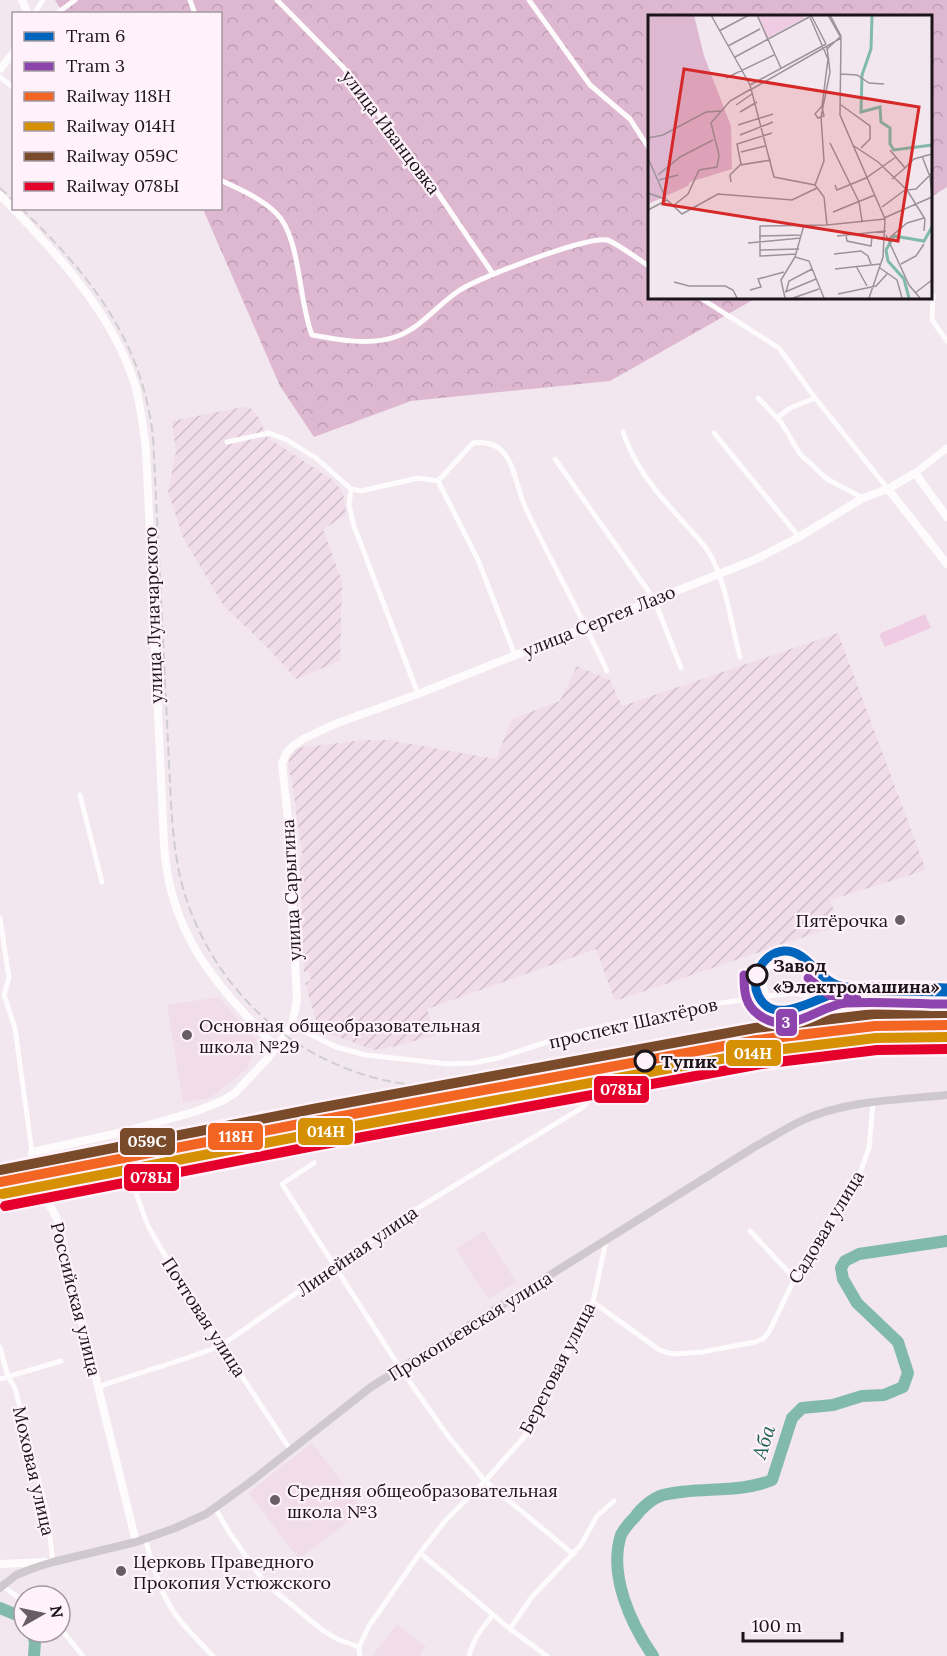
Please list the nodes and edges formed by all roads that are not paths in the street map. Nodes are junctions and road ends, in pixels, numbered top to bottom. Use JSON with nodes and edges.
{"nodes":[{"id":1,"x":75,"y":0,"type":"edge"},
{"id":2,"x":277,"y":0,"type":"edge"},
{"id":3,"x":529,"y":0,"type":"edge"},
{"id":4,"x":59,"y":12,"type":"edge"},
{"id":5,"x":12,"y":54,"type":"edge"},
{"id":6,"x":0,"y":69,"type":"edge"},
{"id":7,"x":0,"y":77,"type":"edge"},
{"id":8,"x":12,"y":86,"type":"edge"},
{"id":9,"x":648,"y":147,"type":"edge"},
{"id":10,"x":222,"y":181,"type":"edge"},
{"id":11,"x":0,"y":195,"type":"edge"},
{"id":12,"x":12,"y":208,"type":"edge"},
{"id":13,"x":14,"y":210,"type":"edge"},
{"id":14,"x":648,"y":266,"type":"edge"},
{"id":15,"x":493,"y":274,"type":"junction"},
{"id":16,"x":933,"y":295,"type":"dead end"},
{"id":17,"x":703,"y":298,"type":"edge"},
{"id":18,"x":947,"y":341,"type":"edge"},
{"id":19,"x":758,"y":398,"type":"dead end"},
{"id":20,"x":815,"y":398,"type":"junction"},
{"id":21,"x":777,"y":418,"type":"junction"},
{"id":22,"x":623,"y":432,"type":"dead end"},
{"id":23,"x":714,"y":433,"type":"dead end"},
{"id":24,"x":227,"y":442,"type":"dead end"},
{"id":25,"x":947,"y":448,"type":"edge"},
{"id":26,"x":555,"y":459,"type":"dead end"},
{"id":27,"x":915,"y":473,"type":"junction"},
{"id":28,"x":438,"y":481,"type":"junction"},
{"id":29,"x":351,"y":489,"type":"junction"},
{"id":30,"x":888,"y":489,"type":"junction"},
{"id":31,"x":863,"y":498,"type":"junction"},
{"id":32,"x":947,"y":517,"type":"edge"},
{"id":33,"x":800,"y":537,"type":"junction"},
{"id":34,"x":947,"y":564,"type":"edge"},
{"id":35,"x":718,"y":573,"type":"junction"},
{"id":36,"x":654,"y":599,"type":"junction"},
{"id":37,"x":586,"y":626,"type":"junction"},
{"id":38,"x":515,"y":655,"type":"junction"},
{"id":39,"x":740,"y":657,"type":"dead end"},
{"id":40,"x":681,"y":668,"type":"dead end"},
{"id":41,"x":607,"y":671,"type":"dead end"},
{"id":42,"x":417,"y":694,"type":"junction"},
{"id":43,"x":303,"y":739,"type":"joint"},
{"id":44,"x":80,"y":795,"type":"dead end"},
{"id":45,"x":102,"y":882,"type":"dead end"},
{"id":46,"x":0,"y":918,"type":"edge"},
{"id":47,"x":794,"y":993,"type":"junction"},
{"id":48,"x":2,"y":994,"type":"edge"},
{"id":49,"x":766,"y":996,"type":"junction"},
{"id":50,"x":947,"y":1004,"type":"edge"},
{"id":51,"x":292,"y":1025,"type":"junction"},
{"id":52,"x":276,"y":1045,"type":"junction"},
{"id":53,"x":601,"y":1085,"type":"dead end"},
{"id":54,"x":947,"y":1095,"type":"edge"},
{"id":55,"x":873,"y":1103,"type":"junction"},
{"id":56,"x":32,"y":1152,"type":"junction"},
{"id":57,"x":314,"y":1163,"type":"dead end"},
{"id":58,"x":130,"y":1177,"type":"dead end"},
{"id":59,"x":750,"y":1231,"type":"dead end"},
{"id":60,"x":606,"y":1241,"type":"junction"},
{"id":61,"x":335,"y":1267,"type":"junction"},
{"id":62,"x":794,"y":1278,"type":"junction"},
{"id":63,"x":593,"y":1302,"type":"junction"},
{"id":64,"x":222,"y":1345,"type":"junction"},
{"id":65,"x":0,"y":1347,"type":"edge"},
{"id":66,"x":61,"y":1361,"type":"dead end"},
{"id":67,"x":400,"y":1368,"type":"junction"},
{"id":68,"x":8,"y":1377,"type":"junction"},
{"id":69,"x":0,"y":1379,"type":"edge"},
{"id":70,"x":98,"y":1388,"type":"junction"},
{"id":71,"x":291,"y":1450,"type":"junction"},
{"id":72,"x":485,"y":1481,"type":"junction"},
{"id":73,"x":614,"y":1501,"type":"dead end"},
{"id":74,"x":215,"y":1508,"type":"junction"},
{"id":75,"x":141,"y":1541,"type":"junction"},
{"id":76,"x":420,"y":1553,"type":"junction"},
{"id":77,"x":573,"y":1554,"type":"junction"},
{"id":78,"x":53,"y":1562,"type":"junction"},
{"id":79,"x":0,"y":1564,"type":"edge"},
{"id":80,"x":1,"y":1587,"type":"edge"},
{"id":81,"x":493,"y":1615,"type":"junction"},
{"id":82,"x":510,"y":1629,"type":"junction"},
{"id":83,"x":72,"y":1643,"type":"edge"},
{"id":84,"x":359,"y":1647,"type":"junction"},
{"id":85,"x":83,"y":1656,"type":"edge"},
{"id":86,"x":213,"y":1656,"type":"edge"},
{"id":87,"x":360,"y":1656,"type":"edge"},
{"id":88,"x":469,"y":1656,"type":"edge"},
{"id":89,"x":547,"y":1656,"type":"edge"}],
"edges":[{"from":1,"to":4,"type":"street"},
{"from":2,"to":15,"type":"street","name":"улица Иванцовка"},
{"from":3,"to":9,"type":"street"},
{"from":5,"to":6,"type":"main road"},
{"from":7,"to":8,"type":"street"},
{"from":10,"to":15,"type":"street"},
{"from":11,"to":12,"type":"main road","name":"улица Луначарского"},
{"from":13,"to":52,"type":"main road","name":"улица Луначарского"},
{"from":14,"to":15,"type":"street"},
{"from":16,"to":18,"type":"street"},
{"from":17,"to":20,"type":"street"},
{"from":19,"to":21,"type":"street"},
{"from":20,"to":21,"type":"street"},
{"from":20,"to":30,"type":"street"},
{"from":21,"to":31,"type":"street"},
{"from":22,"to":35,"type":"street"},
{"from":23,"to":33,"type":"street"},
{"from":24,"to":29,"type":"street"},
{"from":25,"to":27,"type":"street"},
{"from":26,"to":36,"type":"street"},
{"from":27,"to":30,"type":"main road","name":"улица Сергея Лазо"},
{"from":27,"to":32,"type":"main road"},
{"from":28,"to":29,"type":"street"},
{"from":28,"to":37,"type":"street"},
{"from":28,"to":38,"type":"street"},
{"from":29,"to":42,"type":"street"},
{"from":30,"to":31,"type":"main road","name":"улица Сергея Лазо"},
{"from":30,"to":34,"type":"main road"},
{"from":31,"to":33,"type":"main road","name":"улица Сергея Лазо"},
{"from":33,"to":35,"type":"main road","name":"улица Сергея Лазо"},
{"from":35,"to":36,"type":"main road","name":"улица Сергея Лазо"},
{"from":35,"to":39,"type":"street"},
{"from":36,"to":37,"type":"main road","name":"улица Сергея Лазо"},
{"from":36,"to":40,"type":"street"},
{"from":37,"to":38,"type":"main road","name":"улица Сергея Лазо"},
{"from":37,"to":41,"type":"street"},
{"from":38,"to":42,"type":"main road","name":"улица Сергея Лазо"},
{"from":42,"to":43,"type":"main road","name":"улица Сергея Лазо"},
{"from":43,"to":51,"type":"main road","name":"улица Сарыгина"},
{"from":44,"to":45,"type":"street"},
{"from":46,"to":48,"type":"street","name":"Российская улица"},
{"from":47,"to":49,"type":"street","name":"проспект Шахтёров"},
{"from":47,"to":49,"type":"street"},
{"from":47,"to":50,"type":"street","name":"проспект Шахтёров"},
{"from":48,"to":56,"type":"street","name":"Российская улица"},
{"from":49,"to":51,"type":"street","name":"проспект Шахтёров"},
{"from":51,"to":52,"type":"main road","name":"улица Сарыгина"},
{"from":52,"to":56,"type":"main road","name":"улица Сарыгина"},
{"from":53,"to":61,"type":"street","name":"Линейная улица"},
{"from":54,"to":55,"type":"main road","name":"Прокопьевская улица"},
{"from":55,"to":60,"type":"main road","name":"Прокопьевская улица"},
{"from":55,"to":62,"type":"street","name":"Садовая улица"},
{"from":56,"to":70,"type":"main road","name":"Российская улица"},
{"from":57,"to":61,"type":"street"},
{"from":58,"to":64,"type":"street","name":"Почтовая улица"},
{"from":59,"to":62,"type":"street"},
{"from":60,"to":63,"type":"street","name":"Береговая улица"},
{"from":60,"to":67,"type":"main road","name":"Прокопьевская улица"},
{"from":61,"to":64,"type":"street","name":"Линейная улица"},
{"from":61,"to":67,"type":"street"},
{"from":62,"to":63,"type":"street","name":"Садовая улица"},
{"from":63,"to":72,"type":"street","name":"Береговая улица"},
{"from":64,"to":70,"type":"street","name":"Линейная улица"},
{"from":64,"to":71,"type":"street","name":"Почтовая улица"},
{"from":65,"to":68,"type":"street","name":"Моховая улица"},
{"from":66,"to":68,"type":"street"},
{"from":67,"to":71,"type":"main road","name":"Прокопьевская улица"},
{"from":67,"to":72,"type":"street"},
{"from":68,"to":69,"type":"street"},
{"from":68,"to":78,"type":"street","name":"Моховая улица"},
{"from":70,"to":75,"type":"main road","name":"Российская улица"},
{"from":71,"to":74,"type":"main road","name":"Прокопьевская улица"},
{"from":72,"to":76,"type":"street","name":"Береговая улица"},
{"from":72,"to":77,"type":"street"},
{"from":73,"to":77,"type":"street"},
{"from":74,"to":75,"type":"main road","name":"Прокопьевская улица"},
{"from":74,"to":84,"type":"street"},
{"from":75,"to":78,"type":"main road","name":"Прокопьевская улица"},
{"from":75,"to":86,"type":"street"},
{"from":76,"to":81,"type":"street"},
{"from":76,"to":84,"type":"street","name":"Береговая улица"},
{"from":77,"to":82,"type":"street"},
{"from":78,"to":79,"type":"main road","name":"Прокопьевская улица"},
{"from":78,"to":80,"type":"main road"},
{"from":81,"to":82,"type":"street"},
{"from":81,"to":88,"type":"street"},
{"from":82,"to":89,"type":"street"},
{"from":83,"to":85,"type":"street"},
{"from":84,"to":87,"type":"street"}]}
